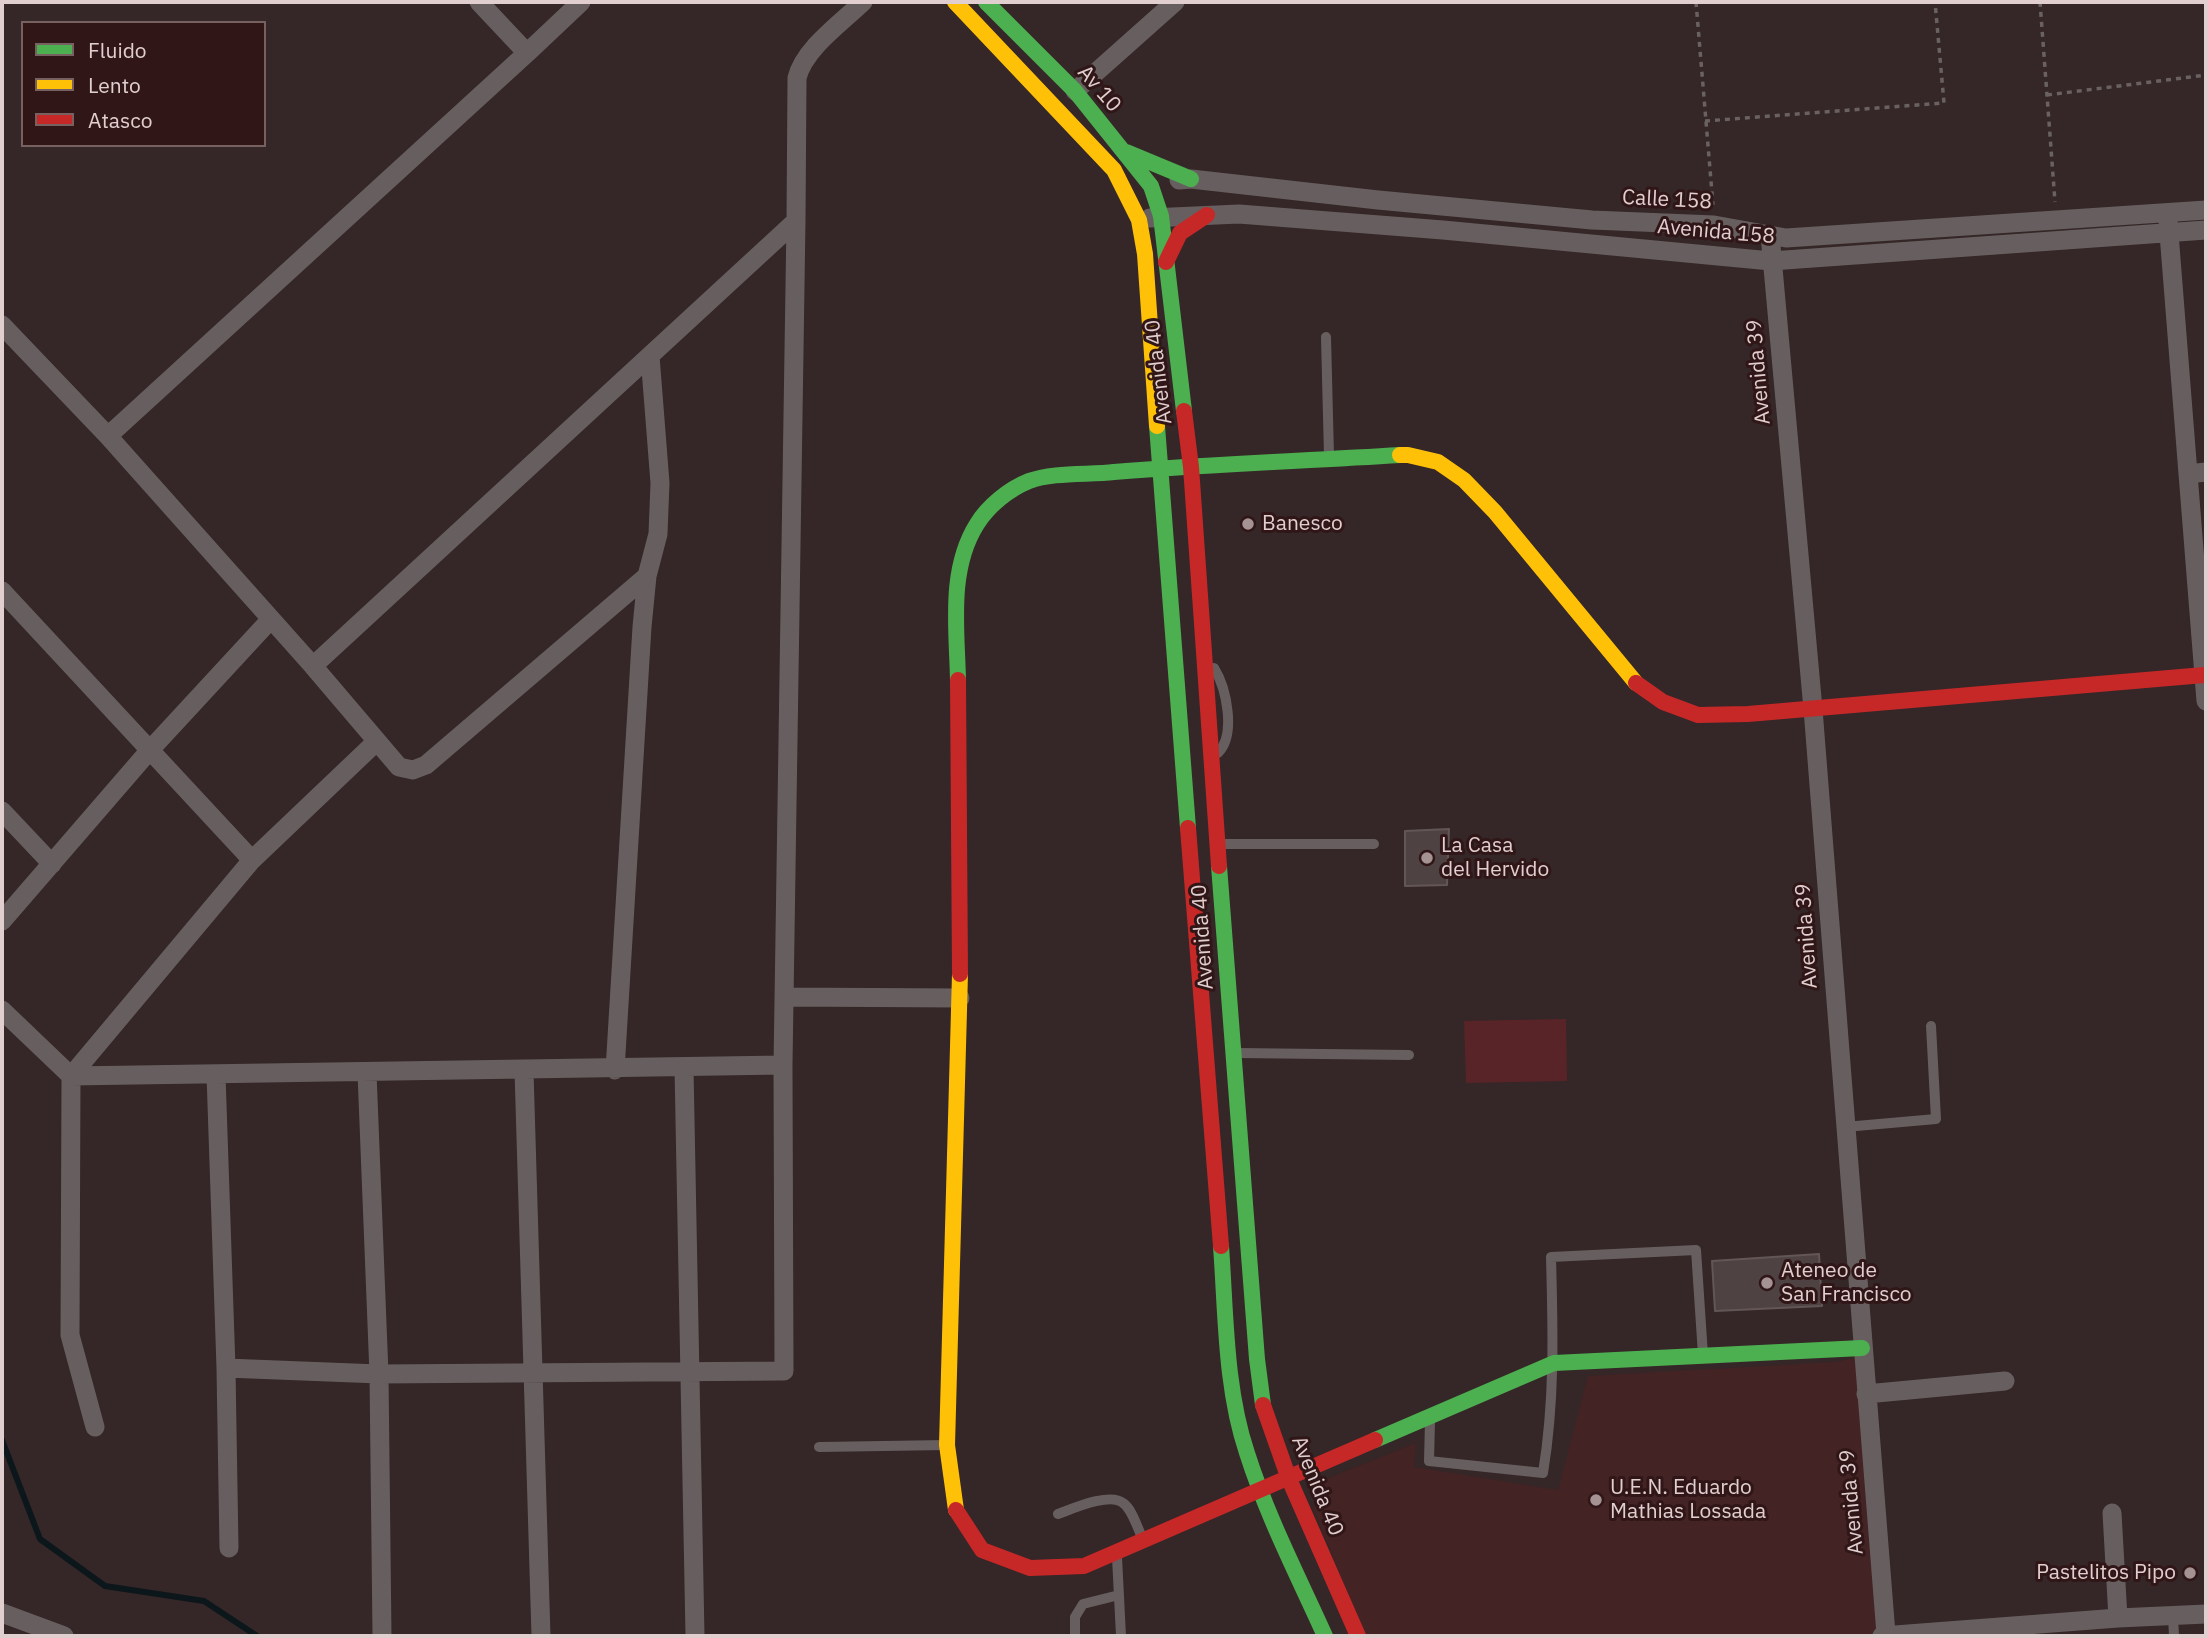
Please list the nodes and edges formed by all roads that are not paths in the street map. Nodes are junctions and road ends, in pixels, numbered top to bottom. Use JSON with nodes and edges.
{"nodes":[{"id":1,"x":479,"y":2,"type":"edge"},
{"id":2,"x":581,"y":2,"type":"edge"},
{"id":3,"x":863,"y":2,"type":"edge"},
{"id":4,"x":955,"y":2,"type":"edge"},
{"id":5,"x":986,"y":2,"type":"edge"},
{"id":6,"x":1175,"y":2,"type":"edge"},
{"id":7,"x":527,"y":53,"type":"junction"},
{"id":8,"x":1075,"y":91,"type":"junction"},
{"id":9,"x":1122,"y":149,"type":"junction"},
{"id":10,"x":1191,"y":179,"type":"junction"},
{"id":11,"x":1151,"y":186,"type":"junction"},
{"id":12,"x":1332,"y":194,"type":"junction"},
{"id":13,"x":1128,"y":196,"type":"junction"},
{"id":14,"x":1443,"y":206,"type":"junction"},
{"id":15,"x":2206,"y":209,"type":"edge"},
{"id":16,"x":2167,"y":212,"type":"junction"},
{"id":17,"x":1517,"y":213,"type":"junction"},
{"id":18,"x":1207,"y":215,"type":"junction"},
{"id":19,"x":1161,"y":216,"type":"junction"},
{"id":20,"x":1592,"y":219,"type":"junction"},
{"id":21,"x":1139,"y":220,"type":"junction"},
{"id":22,"x":796,"y":221,"type":"junction"},
{"id":23,"x":1333,"y":221,"type":"junction"},
{"id":24,"x":2004,"y":223,"type":"junction"},
{"id":25,"x":1937,"y":227,"type":"junction"},
{"id":26,"x":1443,"y":230,"type":"junction"},
{"id":27,"x":2206,"y":230,"type":"edge"},
{"id":28,"x":2168,"y":232,"type":"junction"},
{"id":29,"x":1770,"y":235,"type":"junction"},
{"id":30,"x":1517,"y":236,"type":"junction"},
{"id":31,"x":1592,"y":244,"type":"junction"},
{"id":32,"x":2006,"y":244,"type":"junction"},
{"id":33,"x":1939,"y":249,"type":"junction"},
{"id":34,"x":1771,"y":261,"type":"junction"},
{"id":35,"x":1166,"y":262,"type":"junction"},
{"id":36,"x":2,"y":325,"type":"edge"},
{"id":37,"x":1326,"y":337,"type":"dead end"},
{"id":38,"x":650,"y":356,"type":"junction"},
{"id":39,"x":108,"y":436,"type":"junction"},
{"id":40,"x":1329,"y":460,"type":"junction"},
{"id":41,"x":1191,"y":467,"type":"junction"},
{"id":42,"x":1160,"y":468,"type":"junction"},
{"id":43,"x":2197,"y":473,"type":"edge"},
{"id":44,"x":647,"y":576,"type":"junction"},
{"id":45,"x":2,"y":591,"type":"edge"},
{"id":46,"x":2202,"y":594,"type":"edge"},
{"id":47,"x":271,"y":619,"type":"junction"},
{"id":48,"x":313,"y":666,"type":"junction"},
{"id":49,"x":2204,"y":675,"type":"junction"},
{"id":50,"x":2206,"y":701,"type":"edge"},
{"id":51,"x":1813,"y":709,"type":"junction"},
{"id":52,"x":377,"y":741,"type":"junction"},
{"id":53,"x":149,"y":751,"type":"junction"},
{"id":54,"x":2,"y":811,"type":"edge"},
{"id":55,"x":1217,"y":844,"type":"junction"},
{"id":56,"x":1374,"y":844,"type":"dead end"},
{"id":57,"x":252,"y":860,"type":"junction"},
{"id":58,"x":52,"y":864,"type":"junction"},
{"id":59,"x":2,"y":921,"type":"edge"},
{"id":60,"x":784,"y":997,"type":"junction"},
{"id":61,"x":960,"y":998,"type":"junction"},
{"id":62,"x":2,"y":1010,"type":"edge"},
{"id":63,"x":1931,"y":1026,"type":"dead end"},
{"id":64,"x":1233,"y":1054,"type":"junction"},
{"id":65,"x":1409,"y":1055,"type":"dead end"},
{"id":66,"x":783,"y":1066,"type":"junction"},
{"id":67,"x":684,"y":1068,"type":"junction"},
{"id":68,"x":615,"y":1070,"type":"junction"},
{"id":69,"x":524,"y":1071,"type":"junction"},
{"id":70,"x":367,"y":1073,"type":"junction"},
{"id":71,"x":216,"y":1075,"type":"junction"},
{"id":72,"x":71,"y":1076,"type":"junction"},
{"id":73,"x":1845,"y":1127,"type":"junction"},
{"id":74,"x":1862,"y":1348,"type":"junction"},
{"id":75,"x":1703,"y":1355,"type":"junction"},
{"id":76,"x":1554,"y":1363,"type":"junction"},
{"id":77,"x":226,"y":1368,"type":"junction"},
{"id":78,"x":689,"y":1372,"type":"junction"},
{"id":79,"x":535,"y":1373,"type":"junction"},
{"id":80,"x":379,"y":1374,"type":"junction"},
{"id":81,"x":2005,"y":1381,"type":"dead end"},
{"id":82,"x":1866,"y":1394,"type":"junction"},
{"id":83,"x":1430,"y":1417,"type":"junction"},
{"id":84,"x":95,"y":1427,"type":"dead end"},
{"id":85,"x":947,"y":1446,"type":"junction"},
{"id":86,"x":819,"y":1447,"type":"dead end"},
{"id":87,"x":1289,"y":1479,"type":"junction"},
{"id":88,"x":1261,"y":1492,"type":"junction"},
{"id":89,"x":2112,"y":1513,"type":"dead end"},
{"id":90,"x":1058,"y":1514,"type":"dead end"},
{"id":91,"x":1144,"y":1541,"type":"junction"},
{"id":92,"x":229,"y":1548,"type":"dead end"},
{"id":93,"x":1116,"y":1553,"type":"junction"},
{"id":94,"x":1119,"y":1595,"type":"junction"},
{"id":95,"x":2,"y":1612,"type":"edge"},
{"id":96,"x":2206,"y":1614,"type":"edge"},
{"id":97,"x":2173,"y":1616,"type":"junction"},
{"id":98,"x":2118,"y":1618,"type":"junction"},
{"id":99,"x":1884,"y":1635,"type":"edge"},
{"id":100,"x":64,"y":1636,"type":"edge"},
{"id":101,"x":382,"y":1636,"type":"edge"},
{"id":102,"x":541,"y":1636,"type":"edge"},
{"id":103,"x":695,"y":1636,"type":"edge"},
{"id":104,"x":1075,"y":1636,"type":"edge"},
{"id":105,"x":1121,"y":1636,"type":"edge"},
{"id":106,"x":1325,"y":1636,"type":"edge"},
{"id":107,"x":1358,"y":1636,"type":"edge"},
{"id":108,"x":2174,"y":1636,"type":"edge"}],
"edges":[{"from":1,"to":7,"type":"street"},
{"from":2,"to":7,"type":"street"},
{"from":3,"to":22,"type":"street"},
{"from":4,"to":13,"type":"street","name":"Avenida 40"},
{"from":5,"to":8,"type":"street","name":"Av 10"},
{"from":6,"to":8,"type":"street"},
{"from":7,"to":39,"type":"street"},
{"from":8,"to":9,"type":"street","name":"Av 10"},
{"from":9,"to":10,"type":"street"},
{"from":9,"to":11,"type":"street","name":"Av 10"},
{"from":10,"to":11,"type":"street","name":"Calle 158"},
{"from":10,"to":12,"type":"street","name":"Calle 158"},
{"from":11,"to":13,"type":"street","name":"Calle 158"},
{"from":11,"to":19,"type":"street","name":"Av 10"},
{"from":12,"to":14,"type":"street","name":"Calle 158"},
{"from":12,"to":23,"type":"street"},
{"from":13,"to":21,"type":"street","name":"Avenida 40"},
{"from":14,"to":17,"type":"street","name":"Calle 158"},
{"from":14,"to":26,"type":"street"},
{"from":15,"to":16,"type":"street","name":"Calle 158"},
{"from":16,"to":24,"type":"street","name":"Calle 158"},
{"from":16,"to":28,"type":"street"},
{"from":17,"to":20,"type":"street","name":"Calle 158"},
{"from":17,"to":30,"type":"street"},
{"from":18,"to":19,"type":"street","name":"Avenida 158"},
{"from":18,"to":23,"type":"street","name":"Avenida 158"},
{"from":18,"to":35,"type":"street"},
{"from":19,"to":21,"type":"street","name":"Avenida 158"},
{"from":19,"to":35,"type":"street","name":"Avenida 40"},
{"from":20,"to":29,"type":"street","name":"Calle 158"},
{"from":20,"to":31,"type":"street"},
{"from":21,"to":42,"type":"street","name":"Avenida 40"},
{"from":22,"to":38,"type":"street"},
{"from":22,"to":60,"type":"street"},
{"from":23,"to":26,"type":"street","name":"Avenida 158"},
{"from":24,"to":25,"type":"street","name":"Calle 158"},
{"from":24,"to":32,"type":"street"},
{"from":25,"to":29,"type":"street","name":"Calle 158"},
{"from":25,"to":33,"type":"street"},
{"from":26,"to":30,"type":"street","name":"Avenida 158"},
{"from":27,"to":28,"type":"street","name":"Avenida 158"},
{"from":28,"to":32,"type":"street","name":"Avenida 158"},
{"from":28,"to":43,"type":"street"},
{"from":29,"to":34,"type":"street","name":"Avenida 39"},
{"from":30,"to":31,"type":"street","name":"Avenida 158"},
{"from":31,"to":34,"type":"street","name":"Avenida 158"},
{"from":32,"to":33,"type":"street","name":"Avenida 158"},
{"from":33,"to":34,"type":"street","name":"Avenida 158"},
{"from":34,"to":51,"type":"street","name":"Avenida 39"},
{"from":35,"to":41,"type":"street","name":"Avenida 40"},
{"from":36,"to":39,"type":"street"},
{"from":37,"to":40,"type":"lane"},
{"from":38,"to":44,"type":"street"},
{"from":38,"to":48,"type":"street"},
{"from":39,"to":47,"type":"street"},
{"from":40,"to":41,"type":"street"},
{"from":40,"to":51,"type":"street"},
{"from":41,"to":42,"type":"street"},
{"from":41,"to":55,"type":"street","name":"Avenida 40"},
{"from":42,"to":61,"type":"street"},
{"from":42,"to":88,"type":"street","name":"Avenida 40"},
{"from":43,"to":46,"type":"street"},
{"from":44,"to":52,"type":"street"},
{"from":44,"to":68,"type":"street"},
{"from":45,"to":53,"type":"street"},
{"from":46,"to":49,"type":"street"},
{"from":47,"to":48,"type":"street"},
{"from":47,"to":53,"type":"street"},
{"from":48,"to":52,"type":"street"},
{"from":49,"to":50,"type":"street"},
{"from":49,"to":51,"type":"street"},
{"from":51,"to":73,"type":"street","name":"Avenida 39"},
{"from":52,"to":57,"type":"street"},
{"from":53,"to":57,"type":"street"},
{"from":53,"to":58,"type":"street"},
{"from":54,"to":58,"type":"street"},
{"from":55,"to":56,"type":"lane"},
{"from":55,"to":64,"type":"street","name":"Avenida 40"},
{"from":57,"to":72,"type":"street"},
{"from":58,"to":59,"type":"street"},
{"from":60,"to":61,"type":"street"},
{"from":60,"to":66,"type":"street"},
{"from":61,"to":85,"type":"street"},
{"from":62,"to":72,"type":"street"},
{"from":63,"to":73,"type":"lane"},
{"from":64,"to":65,"type":"lane"},
{"from":64,"to":87,"type":"street","name":"Avenida 40"},
{"from":66,"to":67,"type":"street"},
{"from":66,"to":78,"type":"street"},
{"from":67,"to":68,"type":"street"},
{"from":67,"to":78,"type":"street"},
{"from":68,"to":69,"type":"street"},
{"from":69,"to":70,"type":"street"},
{"from":69,"to":79,"type":"street"},
{"from":70,"to":71,"type":"street"},
{"from":70,"to":80,"type":"street"},
{"from":71,"to":72,"type":"street"},
{"from":71,"to":77,"type":"street"},
{"from":72,"to":84,"type":"street"},
{"from":73,"to":74,"type":"street","name":"Avenida 39"},
{"from":74,"to":75,"type":"street"},
{"from":74,"to":82,"type":"street","name":"Avenida 39"},
{"from":75,"to":76,"type":"street"},
{"from":75,"to":76,"type":"lane"},
{"from":76,"to":83,"type":"street"},
{"from":76,"to":83,"type":"lane"},
{"from":77,"to":80,"type":"street"},
{"from":77,"to":92,"type":"street"},
{"from":78,"to":79,"type":"street"},
{"from":78,"to":103,"type":"street"},
{"from":79,"to":80,"type":"street"},
{"from":79,"to":102,"type":"street"},
{"from":80,"to":101,"type":"street"},
{"from":81,"to":82,"type":"street"},
{"from":82,"to":99,"type":"street","name":"Avenida 39"},
{"from":83,"to":87,"type":"street"},
{"from":85,"to":86,"type":"lane"},
{"from":85,"to":93,"type":"street"},
{"from":87,"to":88,"type":"street"},
{"from":87,"to":107,"type":"street","name":"Avenida 40"},
{"from":88,"to":91,"type":"street"},
{"from":88,"to":106,"type":"street","name":"Avenida 40"},
{"from":89,"to":98,"type":"street"},
{"from":90,"to":91,"type":"lane"},
{"from":91,"to":93,"type":"street"},
{"from":93,"to":94,"type":"lane"},
{"from":94,"to":104,"type":"lane"},
{"from":94,"to":105,"type":"lane"},
{"from":95,"to":100,"type":"street"},
{"from":96,"to":97,"type":"street"},
{"from":97,"to":98,"type":"street"},
{"from":97,"to":108,"type":"lane"},
{"from":98,"to":99,"type":"street"}]}
